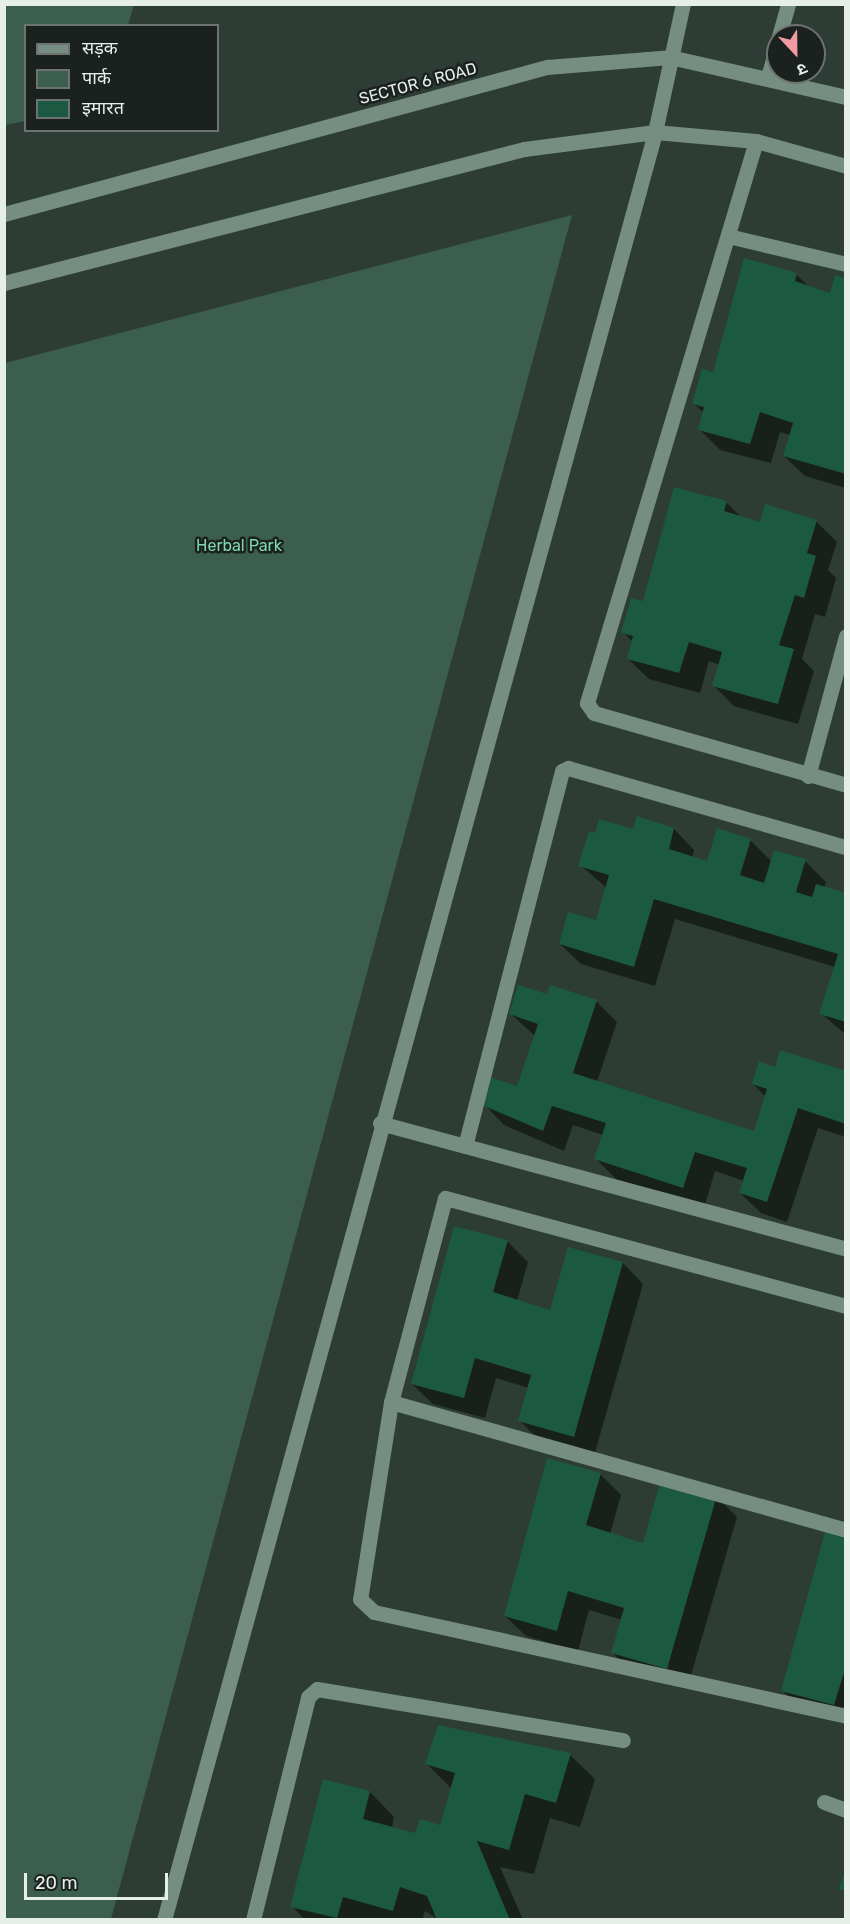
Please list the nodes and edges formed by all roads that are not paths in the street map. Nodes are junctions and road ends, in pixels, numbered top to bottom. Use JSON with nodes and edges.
{"nodes":[{"id":1,"x":683,"y":4,"type":"edge"},
{"id":2,"x":788,"y":4,"type":"edge"},
{"id":3,"x":782,"y":24,"type":"edge"},
{"id":4,"x":670,"y":57,"type":"junction"},
{"id":5,"x":766,"y":77,"type":"edge"},
{"id":6,"x":795,"y":84,"type":"edge"},
{"id":7,"x":846,"y":97,"type":"edge"},
{"id":8,"x":655,"y":132,"type":"junction"},
{"id":9,"x":756,"y":141,"type":"junction"},
{"id":10,"x":846,"y":166,"type":"edge"},
{"id":11,"x":4,"y":214,"type":"edge"},
{"id":12,"x":728,"y":236,"type":"junction"},
{"id":13,"x":846,"y":264,"type":"edge"},
{"id":14,"x":4,"y":283,"type":"edge"},
{"id":15,"x":846,"y":636,"type":"edge"},
{"id":16,"x":808,"y":776,"type":"junction"},
{"id":17,"x":846,"y":785,"type":"edge"},
{"id":18,"x":846,"y":847,"type":"edge"},
{"id":19,"x":380,"y":1123,"type":"junction"},
{"id":20,"x":465,"y":1146,"type":"junction"},
{"id":21,"x":846,"y":1249,"type":"edge"},
{"id":22,"x":846,"y":1306,"type":"edge"},
{"id":23,"x":391,"y":1402,"type":"junction"},
{"id":24,"x":846,"y":1530,"type":"edge"},
{"id":25,"x":846,"y":1716,"type":"edge"},
{"id":26,"x":623,"y":1740,"type":"dead end"},
{"id":27,"x":824,"y":1802,"type":"dead end"},
{"id":28,"x":846,"y":1810,"type":"edge"},
{"id":29,"x":164,"y":1920,"type":"edge"},
{"id":30,"x":253,"y":1920,"type":"edge"}],
"edges":[{"from":1,"to":4,"type":"street"},
{"from":2,"to":3,"type":"street"},
{"from":4,"to":5,"type":"street","name":"SECTOR 6 ROAD"},
{"from":4,"to":8,"type":"street"},
{"from":4,"to":11,"type":"street","name":"SECTOR 6 ROAD"},
{"from":6,"to":7,"type":"street","name":"SECTOR 6 ROAD"},
{"from":8,"to":9,"type":"street"},
{"from":8,"to":14,"type":"street"},
{"from":8,"to":19,"type":"street"},
{"from":9,"to":10,"type":"street"},
{"from":9,"to":12,"type":"street"},
{"from":12,"to":13,"type":"street"},
{"from":12,"to":16,"type":"street"},
{"from":15,"to":16,"type":"street"},
{"from":16,"to":17,"type":"street"},
{"from":18,"to":20,"type":"street"},
{"from":19,"to":20,"type":"street"},
{"from":19,"to":29,"type":"street"},
{"from":20,"to":21,"type":"street"},
{"from":22,"to":23,"type":"street"},
{"from":23,"to":24,"type":"street"},
{"from":23,"to":25,"type":"street"},
{"from":26,"to":30,"type":"street"},
{"from":27,"to":28,"type":"street"}]}
